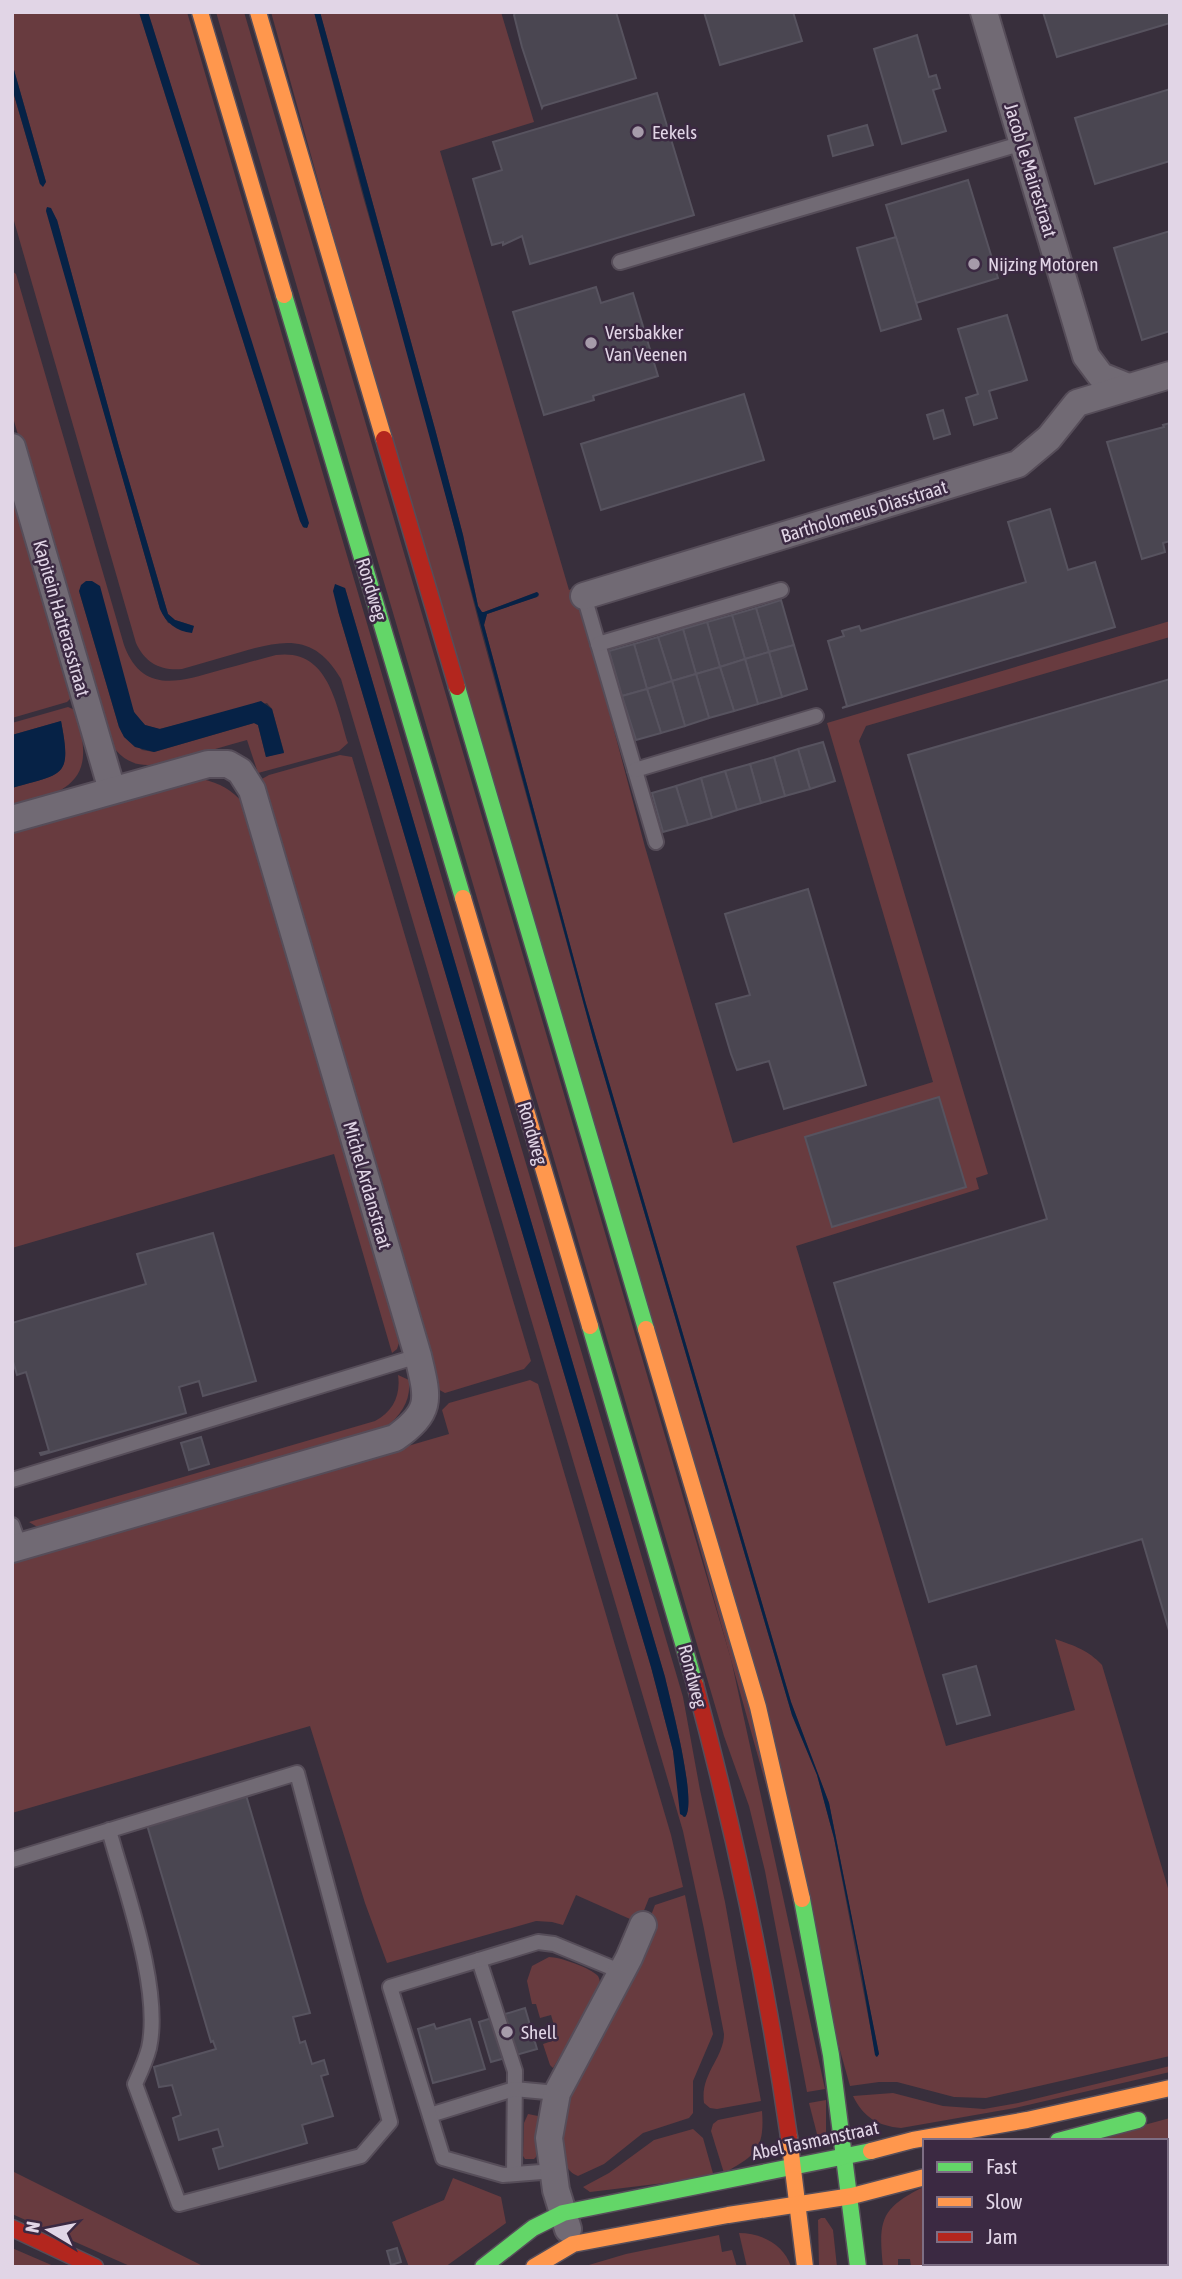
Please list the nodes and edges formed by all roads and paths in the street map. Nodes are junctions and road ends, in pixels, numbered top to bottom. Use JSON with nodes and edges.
{"nodes":[{"id":1,"x":200,"y":12,"type":"edge"},
{"id":2,"x":258,"y":12,"type":"edge"},
{"id":3,"x":984,"y":12,"type":"edge"},
{"id":4,"x":1023,"y":143,"type":"junction"},
{"id":5,"x":620,"y":262,"type":"dead end"},
{"id":6,"x":1170,"y":375,"type":"edge"},
{"id":7,"x":1128,"y":387,"type":"junction"},
{"id":8,"x":12,"y":447,"type":"edge"},
{"id":9,"x":780,"y":590,"type":"dead end"},
{"id":10,"x":584,"y":596,"type":"joint"},
{"id":11,"x":598,"y":644,"type":"junction"},
{"id":12,"x":816,"y":716,"type":"dead end"},
{"id":13,"x":635,"y":770,"type":"junction"},
{"id":14,"x":112,"y":790,"type":"junction"},
{"id":15,"x":12,"y":819,"type":"edge"},
{"id":16,"x":656,"y":842,"type":"dead end"},
{"id":17,"x":418,"y":1356,"type":"junction"},
{"id":18,"x":12,"y":1480,"type":"edge"},
{"id":19,"x":15,"y":1540,"type":"edge"},
{"id":20,"x":109,"y":1830,"type":"junction"},
{"id":21,"x":12,"y":1860,"type":"edge"},
{"id":22,"x":643,"y":1925,"type":"dead end"},
{"id":23,"x":479,"y":1960,"type":"junction"},
{"id":24,"x":622,"y":1972,"type":"junction"},
{"id":25,"x":1170,"y":2088,"type":"edge"},
{"id":26,"x":514,"y":2089,"type":"junction"},
{"id":27,"x":557,"y":2094,"type":"junction"},
{"id":28,"x":430,"y":2115,"type":"junction"},
{"id":29,"x":1157,"y":2115,"type":"dead end"},
{"id":30,"x":1066,"y":2139,"type":"edge"},
{"id":31,"x":847,"y":2157,"type":"junction"},
{"id":32,"x":794,"y":2166,"type":"junction"},
{"id":33,"x":554,"y":2171,"type":"junction"},
{"id":34,"x":514,"y":2174,"type":"junction"},
{"id":35,"x":923,"y":2178,"type":"edge"},
{"id":36,"x":852,"y":2196,"type":"junction"},
{"id":37,"x":799,"y":2205,"type":"junction"},
{"id":38,"x":563,"y":2213,"type":"junction"},
{"id":39,"x":12,"y":2228,"type":"edge"},
{"id":40,"x":573,"y":2244,"type":"junction"},
{"id":41,"x":95,"y":2267,"type":"edge"},
{"id":42,"x":483,"y":2267,"type":"edge"},
{"id":43,"x":534,"y":2267,"type":"edge"},
{"id":44,"x":805,"y":2267,"type":"edge"},
{"id":45,"x":858,"y":2267,"type":"edge"}],
"edges":[{"from":1,"to":32,"type":"main road","name":"Rondweg"},
{"from":2,"to":31,"type":"main road"},
{"from":3,"to":4,"type":"street","name":"Jacob le Mairestraat"},
{"from":4,"to":5,"type":"lane"},
{"from":4,"to":7,"type":"street","name":"Jacob le Mairestraat"},
{"from":6,"to":7,"type":"street","name":"Bartholomeus Diasstraat"},
{"from":7,"to":10,"type":"street","name":"Bartholomeus Diasstraat"},
{"from":8,"to":14,"type":"street","name":"Kapitein Hatterasstraat"},
{"from":9,"to":11,"type":"lane"},
{"from":10,"to":11,"type":"lane","name":"Bartholomeus Diasstraat"},
{"from":11,"to":13,"type":"lane","name":"Bartholomeus Diasstraat"},
{"from":12,"to":13,"type":"lane"},
{"from":13,"to":16,"type":"lane","name":"Bartholomeus Diasstraat"},
{"from":14,"to":15,"type":"street","name":"Michel Ardanstraat"},
{"from":14,"to":17,"type":"street","name":"Michel Ardanstraat"},
{"from":17,"to":18,"type":"lane"},
{"from":17,"to":19,"type":"street","name":"Michel Ardanstraat"},
{"from":20,"to":20,"type":"lane"},
{"from":20,"to":21,"type":"lane"},
{"from":22,"to":24,"type":"street"},
{"from":23,"to":24,"type":"lane"},
{"from":23,"to":26,"type":"lane"},
{"from":23,"to":28,"type":"lane"},
{"from":24,"to":27,"type":"street"},
{"from":25,"to":31,"type":"main road","name":"Abel Tasmanstraat"},
{"from":26,"to":27,"type":"lane"},
{"from":26,"to":28,"type":"lane"},
{"from":26,"to":34,"type":"lane"},
{"from":27,"to":33,"type":"street"},
{"from":28,"to":34,"type":"lane"},
{"from":29,"to":30,"type":"main road"},
{"from":31,"to":32,"type":"main road","name":"Abel Tasmanstraat"},
{"from":31,"to":36,"type":"main road"},
{"from":32,"to":37,"type":"main road","name":"Rondweg"},
{"from":32,"to":38,"type":"main road","name":"Abel Tasmanstraat"},
{"from":33,"to":34,"type":"lane"},
{"from":33,"to":38,"type":"street"},
{"from":35,"to":36,"type":"main road"},
{"from":36,"to":37,"type":"main road"},
{"from":36,"to":45,"type":"main road"},
{"from":37,"to":40,"type":"main road"},
{"from":37,"to":44,"type":"main road","name":"Rondweg"},
{"from":38,"to":40,"type":"street"},
{"from":38,"to":42,"type":"main road","name":"Abel Tasmanstraat"},
{"from":39,"to":41,"type":"main road"},
{"from":40,"to":43,"type":"main road"}]}
